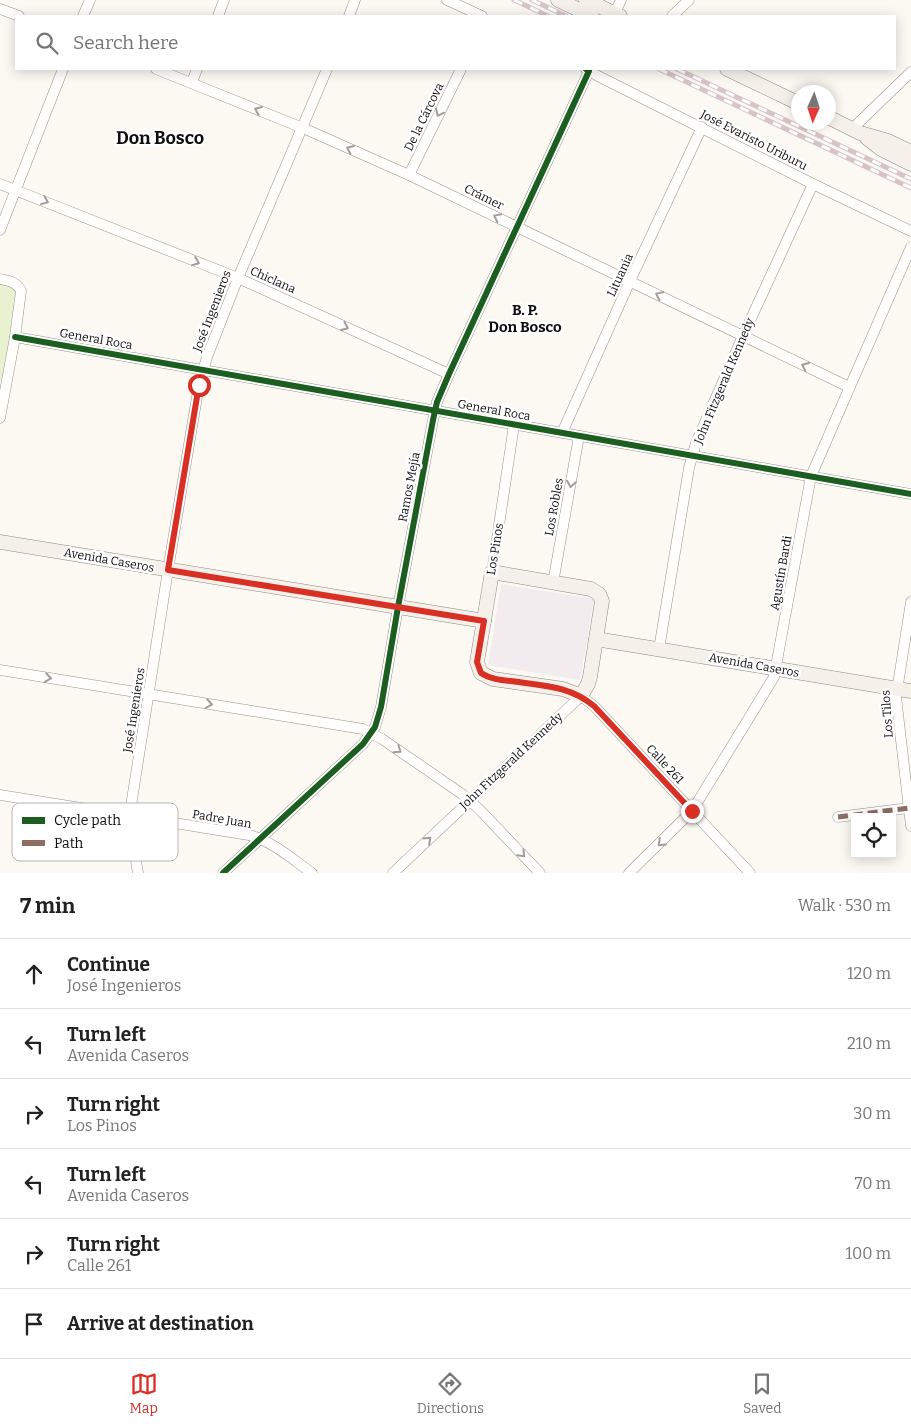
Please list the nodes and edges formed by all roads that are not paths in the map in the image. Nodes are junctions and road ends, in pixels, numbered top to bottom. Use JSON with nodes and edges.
{"nodes":[{"id":1,"x":90,"y":0,"type":"edge"},
{"id":2,"x":224,"y":0,"type":"edge"},
{"id":3,"x":356,"y":0,"type":"edge"},
{"id":4,"x":447,"y":0,"type":"edge"},
{"id":5,"x":558,"y":0,"type":"edge"},
{"id":6,"x":586,"y":0,"type":"edge"},
{"id":7,"x":621,"y":0,"type":"edge"},
{"id":8,"x":689,"y":0,"type":"edge"},
{"id":9,"x":0,"y":9,"type":"edge"},
{"id":10,"x":16,"y":15,"type":"edge"},
{"id":11,"x":83,"y":15,"type":"edge"},
{"id":12,"x":218,"y":15,"type":"edge"},
{"id":13,"x":349,"y":15,"type":"edge"},
{"id":14,"x":480,"y":15,"type":"edge"},
{"id":15,"x":590,"y":15,"type":"edge"},
{"id":16,"x":618,"y":15,"type":"edge"},
{"id":17,"x":673,"y":15,"type":"edge"},
{"id":18,"x":63,"y":70,"type":"edge"},
{"id":19,"x":159,"y":70,"type":"edge"},
{"id":20,"x":197,"y":70,"type":"edge"},
{"id":21,"x":327,"y":70,"type":"edge"},
{"id":22,"x":461,"y":70,"type":"edge"},
{"id":23,"x":588,"y":70,"type":"edge"},
{"id":24,"x":729,"y":70,"type":"edge"},
{"id":25,"x":911,"y":72,"type":"edge"},
{"id":26,"x":192,"y":82,"type":"junction"},
{"id":27,"x":791,"y":100,"type":"edge"},
{"id":28,"x":836,"y":122,"type":"edge"},
{"id":29,"x":303,"y":128,"type":"junction"},
{"id":30,"x":702,"y":128,"type":"junction"},
{"id":31,"x":856,"y":131,"type":"junction"},
{"id":32,"x":911,"y":152,"type":"edge"},
{"id":33,"x":911,"y":164,"type":"edge"},
{"id":34,"x":409,"y":175,"type":"junction"},
{"id":35,"x":0,"y":184,"type":"edge"},
{"id":36,"x":813,"y":184,"type":"junction"},
{"id":37,"x":16,"y":190,"type":"junction"},
{"id":38,"x":517,"y":227,"type":"junction"},
{"id":39,"x":0,"y":230,"type":"edge"},
{"id":40,"x":911,"y":231,"type":"edge"},
{"id":41,"x":911,"y":247,"type":"edge"},
{"id":42,"x":238,"y":278,"type":"junction"},
{"id":43,"x":0,"y":279,"type":"edge"},
{"id":44,"x":630,"y":281,"type":"junction"},
{"id":45,"x":743,"y":336,"type":"junction"},
{"id":46,"x":15,"y":337,"type":"junction"},
{"id":47,"x":203,"y":369,"type":"junction"},
{"id":48,"x":449,"y":374,"type":"junction"},
{"id":49,"x":3,"y":381,"type":"edge"},
{"id":50,"x":849,"y":387,"type":"junction"},
{"id":51,"x":435,"y":411,"type":"junction"},
{"id":52,"x":0,"y":418,"type":"edge"},
{"id":53,"x":514,"y":425,"type":"junction"},
{"id":54,"x":562,"y":433,"type":"junction"},
{"id":55,"x":579,"y":436,"type":"junction"},
{"id":56,"x":692,"y":456,"type":"junction"},
{"id":57,"x":811,"y":476,"type":"junction"},
{"id":58,"x":911,"y":494,"type":"edge"},
{"id":59,"x":0,"y":542,"type":"edge"},
{"id":60,"x":168,"y":570,"type":"junction"},
{"id":61,"x":492,"y":572,"type":"junction"},
{"id":62,"x":553,"y":583,"type":"junction"},
{"id":63,"x":911,"y":602,"type":"edge"},
{"id":64,"x":398,"y":607,"type":"junction"},
{"id":65,"x":484,"y":621,"type":"junction"},
{"id":66,"x":596,"y":639,"type":"junction"},
{"id":67,"x":659,"y":649,"type":"junction"},
{"id":68,"x":777,"y":669,"type":"junction"},
{"id":69,"x":0,"y":670,"type":"edge"},
{"id":70,"x":896,"y":689,"type":"junction"},
{"id":71,"x":911,"y":691,"type":"edge"},
{"id":72,"x":149,"y":694,"type":"junction"},
{"id":73,"x":580,"y":696,"type":"junction"},
{"id":74,"x":372,"y":733,"type":"junction"},
{"id":75,"x":0,"y":795,"type":"edge"},
{"id":76,"x":470,"y":801,"type":"junction"},
{"id":77,"x":50,"y":803,"type":"edge"},
{"id":78,"x":132,"y":803,"type":"edge"},
{"id":79,"x":909,"y":808,"type":"junction"},
{"id":80,"x":692,"y":811,"type":"junction"},
{"id":81,"x":838,"y":817,"type":"dead end"},
{"id":82,"x":178,"y":824,"type":"edge"},
{"id":83,"x":911,"y":826,"type":"edge"},
{"id":84,"x":260,"y":838,"type":"junction"},
{"id":85,"x":223,"y":873,"type":"edge"},
{"id":86,"x":312,"y":873,"type":"edge"},
{"id":87,"x":393,"y":873,"type":"edge"},
{"id":88,"x":540,"y":873,"type":"edge"},
{"id":89,"x":629,"y":873,"type":"edge"},
{"id":90,"x":750,"y":873,"type":"edge"}],
"edges":[{"from":1,"to":11,"type":"street"},
{"from":2,"to":12,"type":"street"},
{"from":3,"to":13,"type":"street"},
{"from":4,"to":14,"type":"street"},
{"from":5,"to":15,"type":"street"},
{"from":6,"to":16,"type":"street"},
{"from":7,"to":16,"type":"street"},
{"from":8,"to":17,"type":"street"},
{"from":9,"to":10,"type":"street"},
{"from":18,"to":37,"type":"street"},
{"from":19,"to":26,"type":"street","name":"Crámer"},
{"from":20,"to":26,"type":"street"},
{"from":21,"to":29,"type":"street","name":"José Ingenieros"},
{"from":22,"to":34,"type":"street","name":"De la Cárcova","one_way":true},
{"from":23,"to":30,"type":"street","name":"José Evaristo Uriburu"},
{"from":23,"to":38,"type":"street","name":"Ramos Mejía"},
{"from":24,"to":27,"type":"street"},
{"from":25,"to":31,"type":"street"},
{"from":29,"to":26,"type":"street","name":"Crámer","one_way":true},
{"from":28,"to":31,"type":"street"},
{"from":34,"to":29,"type":"street","name":"Crámer","one_way":true},
{"from":29,"to":42,"type":"street","name":"José Ingenieros"},
{"from":30,"to":36,"type":"street","name":"José Evaristo Uriburu"},
{"from":30,"to":44,"type":"street","name":"Lituania"},
{"from":31,"to":32,"type":"street"},
{"from":31,"to":33,"type":"street"},
{"from":38,"to":34,"type":"street","name":"Crámer","one_way":true},
{"from":35,"to":37,"type":"street","name":"Chiclana"},
{"from":36,"to":40,"type":"street","name":"José Evaristo Uriburu"},
{"from":36,"to":45,"type":"street","name":"John Fitzgerald Kennedy"},
{"from":37,"to":39,"type":"street"},
{"from":37,"to":42,"type":"street","name":"Chiclana","one_way":true},
{"from":38,"to":44,"type":"street","name":"Crámer"},
{"from":38,"to":48,"type":"street","name":"Ramos Mejía"},
{"from":41,"to":50,"type":"street","name":"Agustín Bardi"},
{"from":42,"to":47,"type":"street","name":"José Ingenieros"},
{"from":42,"to":48,"type":"street","name":"Chiclana","one_way":true},
{"from":43,"to":46,"type":"street"},
{"from":45,"to":44,"type":"street","name":"Crámer","one_way":true},
{"from":44,"to":54,"type":"street","name":"Lituania"},
{"from":50,"to":45,"type":"street","name":"Crámer","one_way":true},
{"from":45,"to":56,"type":"street","name":"John Fitzgerald Kennedy"},
{"from":46,"to":47,"type":"street","name":"General Roca"},
{"from":46,"to":49,"type":"street"},
{"from":47,"to":51,"type":"street","name":"General Roca"},
{"from":47,"to":60,"type":"street","name":"José Ingenieros"},
{"from":48,"to":51,"type":"street","name":"Ramos Mejía"},
{"from":49,"to":52,"type":"street"},
{"from":50,"to":57,"type":"street","name":"Agustín Bardi"},
{"from":51,"to":53,"type":"street","name":"General Roca"},
{"from":51,"to":64,"type":"street","name":"Ramos Mejía"},
{"from":53,"to":54,"type":"street","name":"General Roca"},
{"from":53,"to":61,"type":"street","name":"Los Pinos"},
{"from":54,"to":55,"type":"street","name":"General Roca"},
{"from":55,"to":56,"type":"street","name":"General Roca"},
{"from":55,"to":62,"type":"street","name":"Los Robles","one_way":true},
{"from":56,"to":57,"type":"street","name":"General Roca"},
{"from":56,"to":67,"type":"street","name":"John Fitzgerald Kennedy"},
{"from":57,"to":58,"type":"street","name":"General Roca"},
{"from":57,"to":68,"type":"street","name":"Agustín Bardi"},
{"from":59,"to":60,"type":"street","name":"Avenida Caseros"},
{"from":60,"to":64,"type":"street","name":"Avenida Caseros"},
{"from":60,"to":72,"type":"street","name":"José Ingenieros"},
{"from":61,"to":62,"type":"street"},
{"from":61,"to":65,"type":"street","name":"Los Pinos"},
{"from":62,"to":66,"type":"street","name":"John Fitzgerald Kennedy"},
{"from":63,"to":70,"type":"street","name":"Los Tilos"},
{"from":64,"to":65,"type":"street","name":"Avenida Caseros"},
{"from":64,"to":74,"type":"street","name":"Ramos Mejía"},
{"from":65,"to":73,"type":"street","name":"Los Pinos"},
{"from":66,"to":67,"type":"street","name":"Avenida Caseros"},
{"from":66,"to":73,"type":"street","name":"John Fitzgerald Kennedy"},
{"from":67,"to":68,"type":"street","name":"Avenida Caseros"},
{"from":68,"to":70,"type":"street","name":"Avenida Caseros"},
{"from":68,"to":80,"type":"street","name":"Agustín Bardi"},
{"from":69,"to":72,"type":"street","one_way":true},
{"from":70,"to":71,"type":"street","name":"Avenida Caseros"},
{"from":70,"to":79,"type":"street","name":"Los Tilos"},
{"from":72,"to":74,"type":"street","one_way":true},
{"from":72,"to":78,"type":"street","name":"José Ingenieros"},
{"from":73,"to":76,"type":"street","name":"John Fitzgerald Kennedy"},
{"from":73,"to":80,"type":"street","name":"Calle 261"},
{"from":74,"to":76,"type":"street","one_way":true},
{"from":74,"to":84,"type":"street","name":"Ramos Mejía"},
{"from":75,"to":77,"type":"street","name":"Padre Juan"},
{"from":87,"to":76,"type":"street","name":"John Fitzgerald Kennedy","one_way":true},
{"from":76,"to":88,"type":"street","one_way":true},
{"from":79,"to":81,"type":"street"},
{"from":79,"to":83,"type":"street","name":"Los Tilos"},
{"from":80,"to":89,"type":"street","name":"Agustín Bardi","one_way":true},
{"from":80,"to":90,"type":"street","name":"Calle 261"},
{"from":82,"to":84,"type":"street","name":"Padre Juan"},
{"from":84,"to":85,"type":"street","name":"Ramos Mejía"},
{"from":84,"to":86,"type":"street","name":"Padre Juan"}]}
